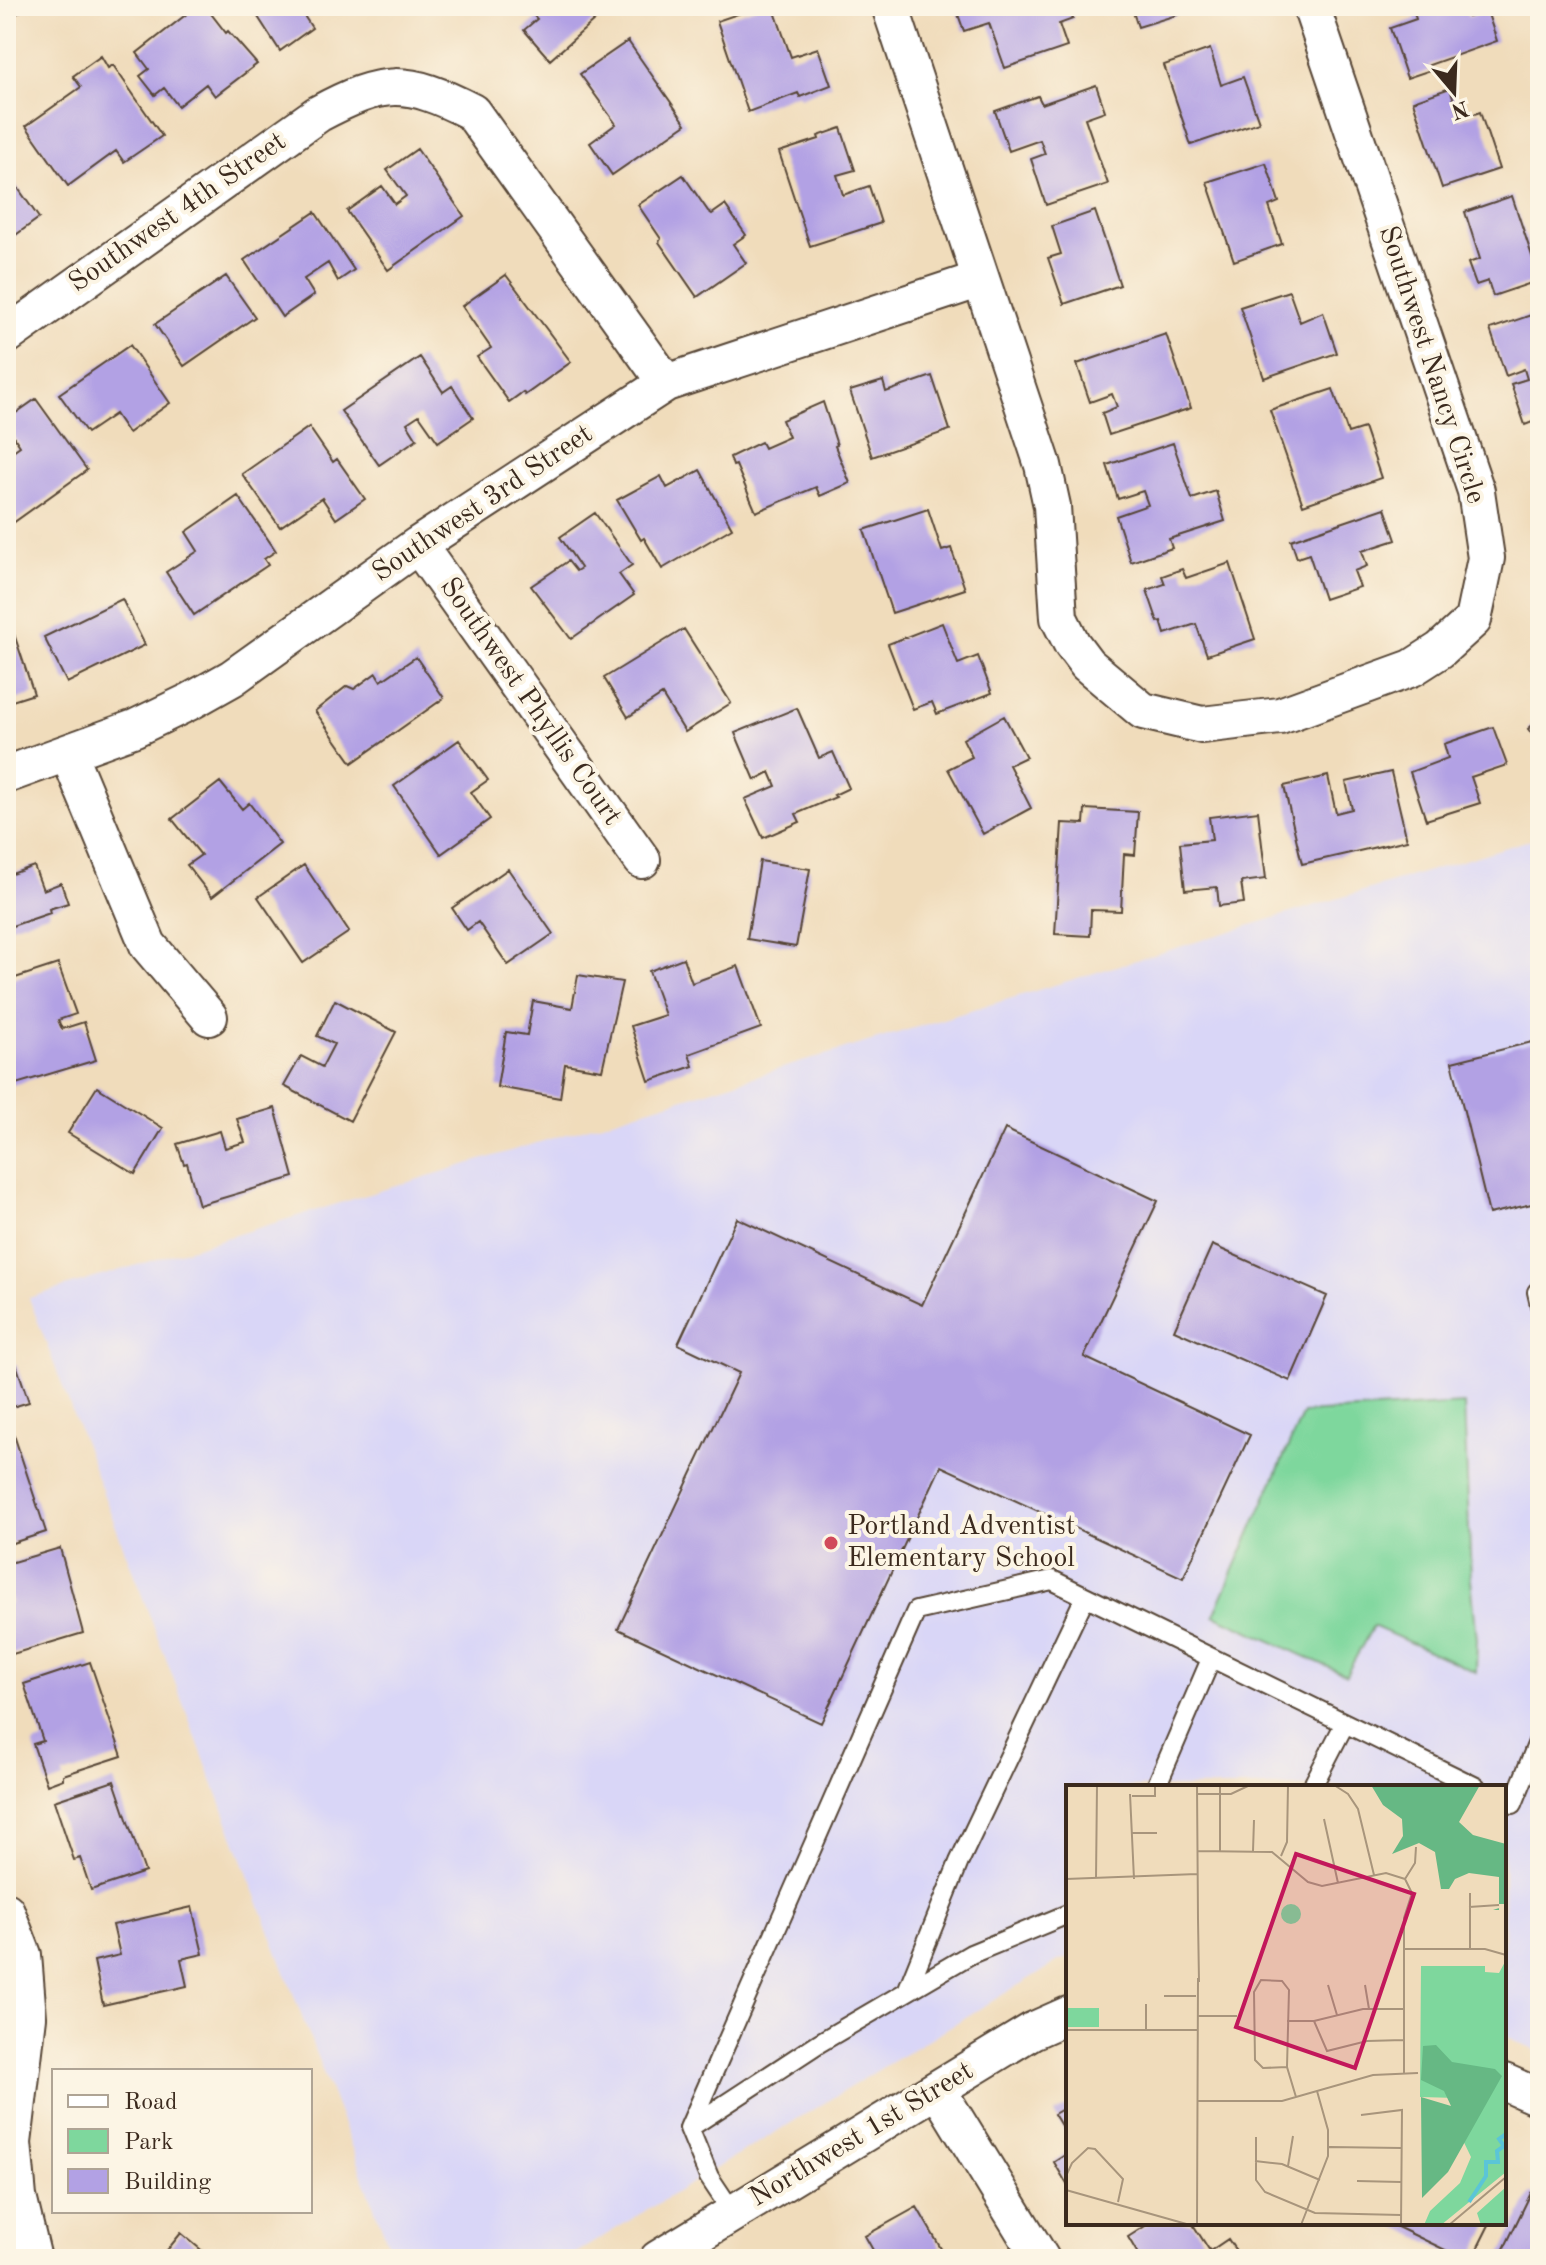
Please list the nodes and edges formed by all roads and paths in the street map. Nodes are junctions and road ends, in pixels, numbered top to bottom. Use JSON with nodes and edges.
{"nodes":[{"id":1,"x":890,"y":6,"type":"edge"},
{"id":2,"x":1311,"y":6,"type":"edge"},
{"id":3,"x":981,"y":279,"type":"junction"},
{"id":4,"x":6,"y":336,"type":"edge"},
{"id":5,"x":666,"y":383,"type":"junction"},
{"id":6,"x":418,"y":545,"type":"junction"},
{"id":7,"x":68,"y":753,"type":"junction"},
{"id":8,"x":6,"y":775,"type":"edge"},
{"id":9,"x":642,"y":860,"type":"dead end"},
{"id":10,"x":209,"y":1017,"type":"dead end"},
{"id":11,"x":1085,"y":1597,"type":"junction"},
{"id":12,"x":1211,"y":1659,"type":"junction"},
{"id":13,"x":1344,"y":1725,"type":"junction"},
{"id":14,"x":1540,"y":1737,"type":"edge"},
{"id":15,"x":1157,"y":1785,"type":"edge"},
{"id":16,"x":1313,"y":1785,"type":"edge"},
{"id":17,"x":1472,"y":1785,"type":"edge"},
{"id":18,"x":1508,"y":1802,"type":"edge"},
{"id":19,"x":6,"y":1911,"type":"edge"},
{"id":20,"x":1066,"y":1915,"type":"edge"},
{"id":21,"x":907,"y":1991,"type":"junction"},
{"id":22,"x":1066,"y":2016,"type":"edge"},
{"id":23,"x":1506,"y":2083,"type":"edge"},
{"id":24,"x":937,"y":2089,"type":"junction"},
{"id":25,"x":1540,"y":2098,"type":"edge"},
{"id":26,"x":689,"y":2128,"type":"junction"},
{"id":27,"x":10,"y":2143,"type":"edge"},
{"id":28,"x":733,"y":2213,"type":"junction"},
{"id":29,"x":33,"y":2259,"type":"edge"},
{"id":30,"x":658,"y":2259,"type":"edge"},
{"id":31,"x":1041,"y":2259,"type":"edge"}],
"edges":[{"from":1,"to":3,"type":"street","name":"Southwest Nancy Circle"},
{"from":2,"to":3,"type":"street","name":"Southwest Nancy Circle"},
{"from":3,"to":5,"type":"street","name":"Southwest 3rd Street"},
{"from":4,"to":5,"type":"street","name":"Southwest 4th Street"},
{"from":5,"to":6,"type":"street","name":"Southwest 3rd Street"},
{"from":6,"to":7,"type":"street","name":"Southwest 3rd Street"},
{"from":6,"to":9,"type":"street","name":"Southwest Phyllis Court"},
{"from":7,"to":8,"type":"street","name":"Southwest 3rd Street"},
{"from":7,"to":10,"type":"street"},
{"from":11,"to":12,"type":"lane"},
{"from":11,"to":21,"type":"lane"},
{"from":11,"to":26,"type":"lane"},
{"from":12,"to":13,"type":"lane"},
{"from":12,"to":15,"type":"lane"},
{"from":13,"to":16,"type":"lane"},
{"from":13,"to":17,"type":"lane"},
{"from":14,"to":18,"type":"lane"},
{"from":19,"to":27,"type":"street"},
{"from":20,"to":21,"type":"lane"},
{"from":21,"to":26,"type":"lane"},
{"from":22,"to":24,"type":"street","name":"Northwest 1st Street"},
{"from":23,"to":25,"type":"street"},
{"from":24,"to":28,"type":"street","name":"Northwest 1st Street"},
{"from":24,"to":31,"type":"street"},
{"from":26,"to":28,"type":"lane"},
{"from":27,"to":29,"type":"street"},
{"from":28,"to":30,"type":"street","name":"Northwest 1st Street"}]}
